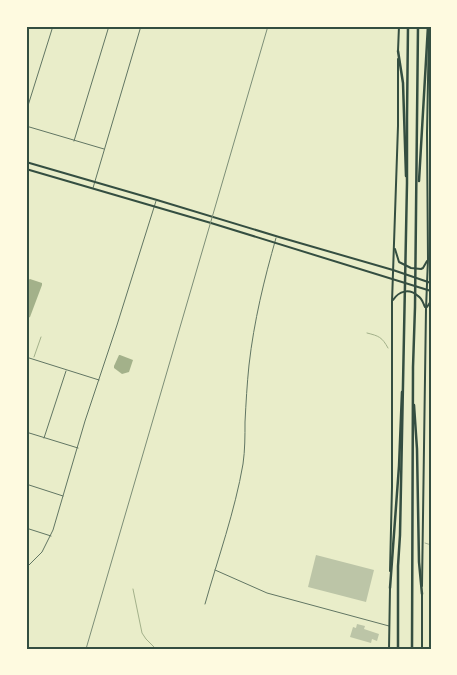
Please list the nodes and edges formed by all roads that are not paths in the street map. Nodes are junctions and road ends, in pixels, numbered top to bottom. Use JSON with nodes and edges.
{"nodes":[{"id":1,"x":53,"y":26,"type":"edge"},
{"id":2,"x":109,"y":26,"type":"edge"},
{"id":3,"x":141,"y":26,"type":"edge"},
{"id":4,"x":399,"y":26,"type":"edge"},
{"id":5,"x":408,"y":26,"type":"edge"},
{"id":6,"x":418,"y":26,"type":"edge"},
{"id":7,"x":429,"y":26,"type":"edge"},
{"id":8,"x":398,"y":51,"type":"junction"},
{"id":9,"x":26,"y":112,"type":"edge"},
{"id":10,"x":26,"y":126,"type":"edge"},
{"id":11,"x":74,"y":140,"type":"junction"},
{"id":12,"x":104,"y":150,"type":"junction"},
{"id":13,"x":26,"y":162,"type":"edge"},
{"id":14,"x":26,"y":169,"type":"edge"},
{"id":15,"x":94,"y":182,"type":"junction"},
{"id":16,"x":407,"y":183,"type":"junction"},
{"id":17,"x":92,"y":188,"type":"junction"},
{"id":18,"x":417,"y":198,"type":"junction"},
{"id":19,"x":157,"y":200,"type":"junction"},
{"id":20,"x":155,"y":206,"type":"junction"},
{"id":21,"x":276,"y":236,"type":"junction"},
{"id":22,"x":274,"y":242,"type":"junction"},
{"id":23,"x":394,"y":247,"type":"junction"},
{"id":24,"x":428,"y":259,"type":"junction"},
{"id":25,"x":393,"y":270,"type":"junction"},
{"id":26,"x":393,"y":279,"type":"junction"},
{"id":27,"x":427,"y":282,"type":"junction"},
{"id":28,"x":431,"y":283,"type":"edge"},
{"id":29,"x":427,"y":289,"type":"junction"},
{"id":30,"x":431,"y":291,"type":"edge"},
{"id":31,"x":431,"y":301,"type":"edge"},
{"id":32,"x":392,"y":302,"type":"junction"},
{"id":33,"x":426,"y":309,"type":"junction"},
{"id":34,"x":26,"y":357,"type":"edge"},
{"id":35,"x":66,"y":370,"type":"junction"},
{"id":36,"x":99,"y":380,"type":"junction"},
{"id":37,"x":403,"y":380,"type":"junction"},
{"id":38,"x":413,"y":399,"type":"junction"},
{"id":39,"x":26,"y":432,"type":"edge"},
{"id":40,"x":44,"y":438,"type":"junction"},
{"id":41,"x":78,"y":448,"type":"junction"},
{"id":42,"x":26,"y":484,"type":"edge"},
{"id":43,"x":64,"y":496,"type":"junction"},
{"id":44,"x":26,"y":528,"type":"edge"},
{"id":45,"x":51,"y":536,"type":"junction"},
{"id":46,"x":423,"y":543,"type":"junction"},
{"id":47,"x":431,"y":545,"type":"edge"},
{"id":48,"x":26,"y":568,"type":"edge"},
{"id":49,"x":215,"y":570,"type":"junction"},
{"id":50,"x":390,"y":588,"type":"junction"},
{"id":51,"x":422,"y":594,"type":"junction"},
{"id":52,"x":205,"y":604,"type":"dead end"},
{"id":53,"x":390,"y":626,"type":"junction"},
{"id":54,"x":389,"y":649,"type":"edge"},
{"id":55,"x":398,"y":649,"type":"edge"},
{"id":56,"x":412,"y":649,"type":"edge"},
{"id":57,"x":422,"y":649,"type":"edge"}],
"edges":[{"from":1,"to":9,"type":"street"},
{"from":2,"to":11,"type":"street"},
{"from":3,"to":12,"type":"street"},
{"from":4,"to":8,"type":"main road"},
{"from":5,"to":16,"type":"highway"},
{"from":6,"to":18,"type":"highway"},
{"from":7,"to":18,"type":"highway"},
{"from":7,"to":24,"type":"main road"},
{"from":8,"to":16,"type":"highway"},
{"from":8,"to":23,"type":"main road"},
{"from":10,"to":11,"type":"street"},
{"from":11,"to":12,"type":"street"},
{"from":12,"to":15,"type":"street"},
{"from":13,"to":15,"type":"main road"},
{"from":14,"to":17,"type":"main road"},
{"from":15,"to":17,"type":"street"},
{"from":15,"to":19,"type":"main road"},
{"from":16,"to":37,"type":"highway"},
{"from":17,"to":20,"type":"main road"},
{"from":18,"to":38,"type":"highway"},
{"from":19,"to":20,"type":"street"},
{"from":19,"to":21,"type":"main road"},
{"from":20,"to":22,"type":"main road"},
{"from":20,"to":36,"type":"street"},
{"from":21,"to":22,"type":"street"},
{"from":21,"to":25,"type":"main road"},
{"from":22,"to":26,"type":"main road"},
{"from":22,"to":49,"type":"street"},
{"from":23,"to":24,"type":"main road"},
{"from":23,"to":25,"type":"main road"},
{"from":24,"to":27,"type":"main road"},
{"from":25,"to":26,"type":"main road"},
{"from":25,"to":27,"type":"main road"},
{"from":26,"to":29,"type":"main road"},
{"from":26,"to":32,"type":"main road"},
{"from":27,"to":28,"type":"main road"},
{"from":27,"to":29,"type":"main road"},
{"from":29,"to":30,"type":"main road"},
{"from":29,"to":33,"type":"main road"},
{"from":31,"to":33,"type":"main road"},
{"from":32,"to":33,"type":"main road"},
{"from":32,"to":50,"type":"main road"},
{"from":33,"to":46,"type":"main road"},
{"from":34,"to":35,"type":"street"},
{"from":35,"to":36,"type":"street"},
{"from":35,"to":40,"type":"street"},
{"from":36,"to":41,"type":"street"},
{"from":37,"to":50,"type":"highway"},
{"from":37,"to":55,"type":"highway"},
{"from":38,"to":51,"type":"highway"},
{"from":38,"to":56,"type":"highway"},
{"from":39,"to":40,"type":"street"},
{"from":40,"to":41,"type":"street"},
{"from":41,"to":43,"type":"street"},
{"from":42,"to":43,"type":"street"},
{"from":43,"to":45,"type":"street"},
{"from":44,"to":45,"type":"street"},
{"from":45,"to":48,"type":"street"},
{"from":46,"to":47,"type":"lane"},
{"from":46,"to":51,"type":"main road"},
{"from":49,"to":52,"type":"street"},
{"from":49,"to":53,"type":"street"},
{"from":50,"to":53,"type":"main road"},
{"from":51,"to":57,"type":"main road"},
{"from":53,"to":54,"type":"main road"}]}
